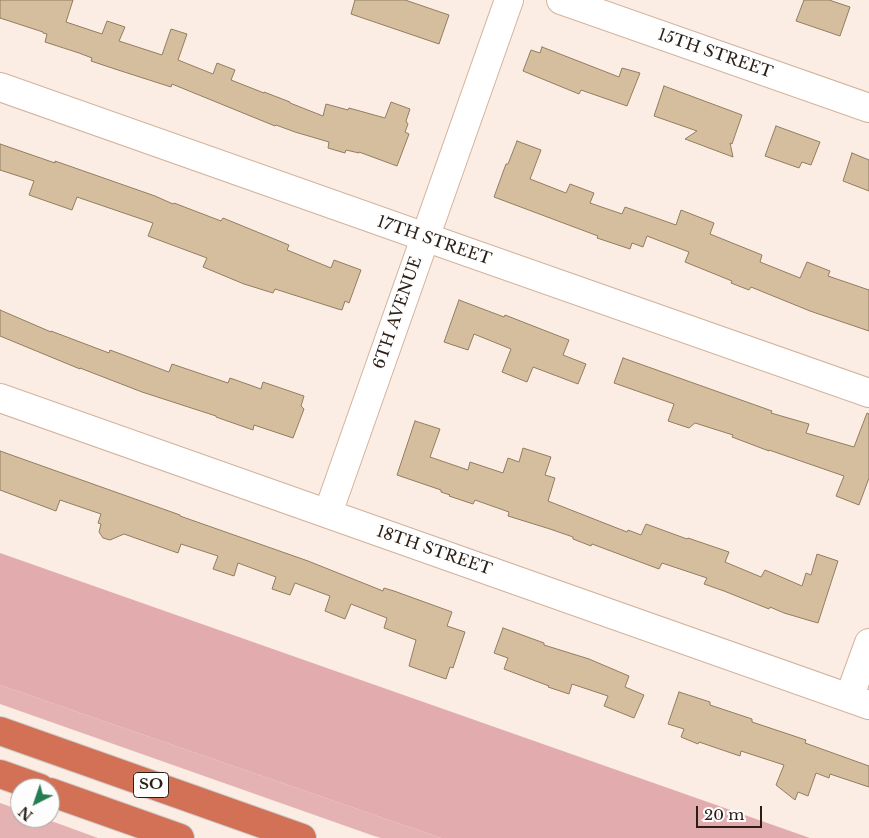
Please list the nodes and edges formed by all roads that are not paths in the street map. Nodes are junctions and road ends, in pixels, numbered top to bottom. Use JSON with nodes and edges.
{"nodes":[{"id":1,"x":509,"y":0,"type":"edge"},
{"id":2,"x":572,"y":2,"type":"edge"},
{"id":3,"x":0,"y":87,"type":"edge"},
{"id":4,"x":869,"y":108,"type":"edge"},
{"id":5,"x":425,"y":237,"type":"junction"},
{"id":6,"x":869,"y":393,"type":"edge"},
{"id":7,"x":0,"y":398,"type":"edge"},
{"id":8,"x":328,"y":514,"type":"junction"},
{"id":9,"x":869,"y":643,"type":"edge"},
{"id":10,"x":859,"y":701,"type":"edge"},
{"id":11,"x":0,"y":731,"type":"edge"},
{"id":12,"x":60,"y":796,"type":"edge"},
{"id":13,"x":180,"y":838,"type":"edge"},
{"id":14,"x":302,"y":838,"type":"edge"}],
"edges":[{"from":1,"to":5,"type":"street","name":"6TH AVENUE"},
{"from":2,"to":4,"type":"street","name":"15TH STREET"},
{"from":3,"to":5,"type":"street","name":"17TH STREET"},
{"from":5,"to":6,"type":"street","name":"17TH STREET"},
{"from":5,"to":8,"type":"street","name":"6TH AVENUE"},
{"from":7,"to":8,"type":"street","name":"18TH STREET"},
{"from":8,"to":10,"type":"street","name":"18TH STREET"},
{"from":9,"to":10,"type":"street"},
{"from":11,"to":14,"type":"highway","number":"SO"},
{"from":12,"to":13,"type":"highway","number":"SO"}]}
